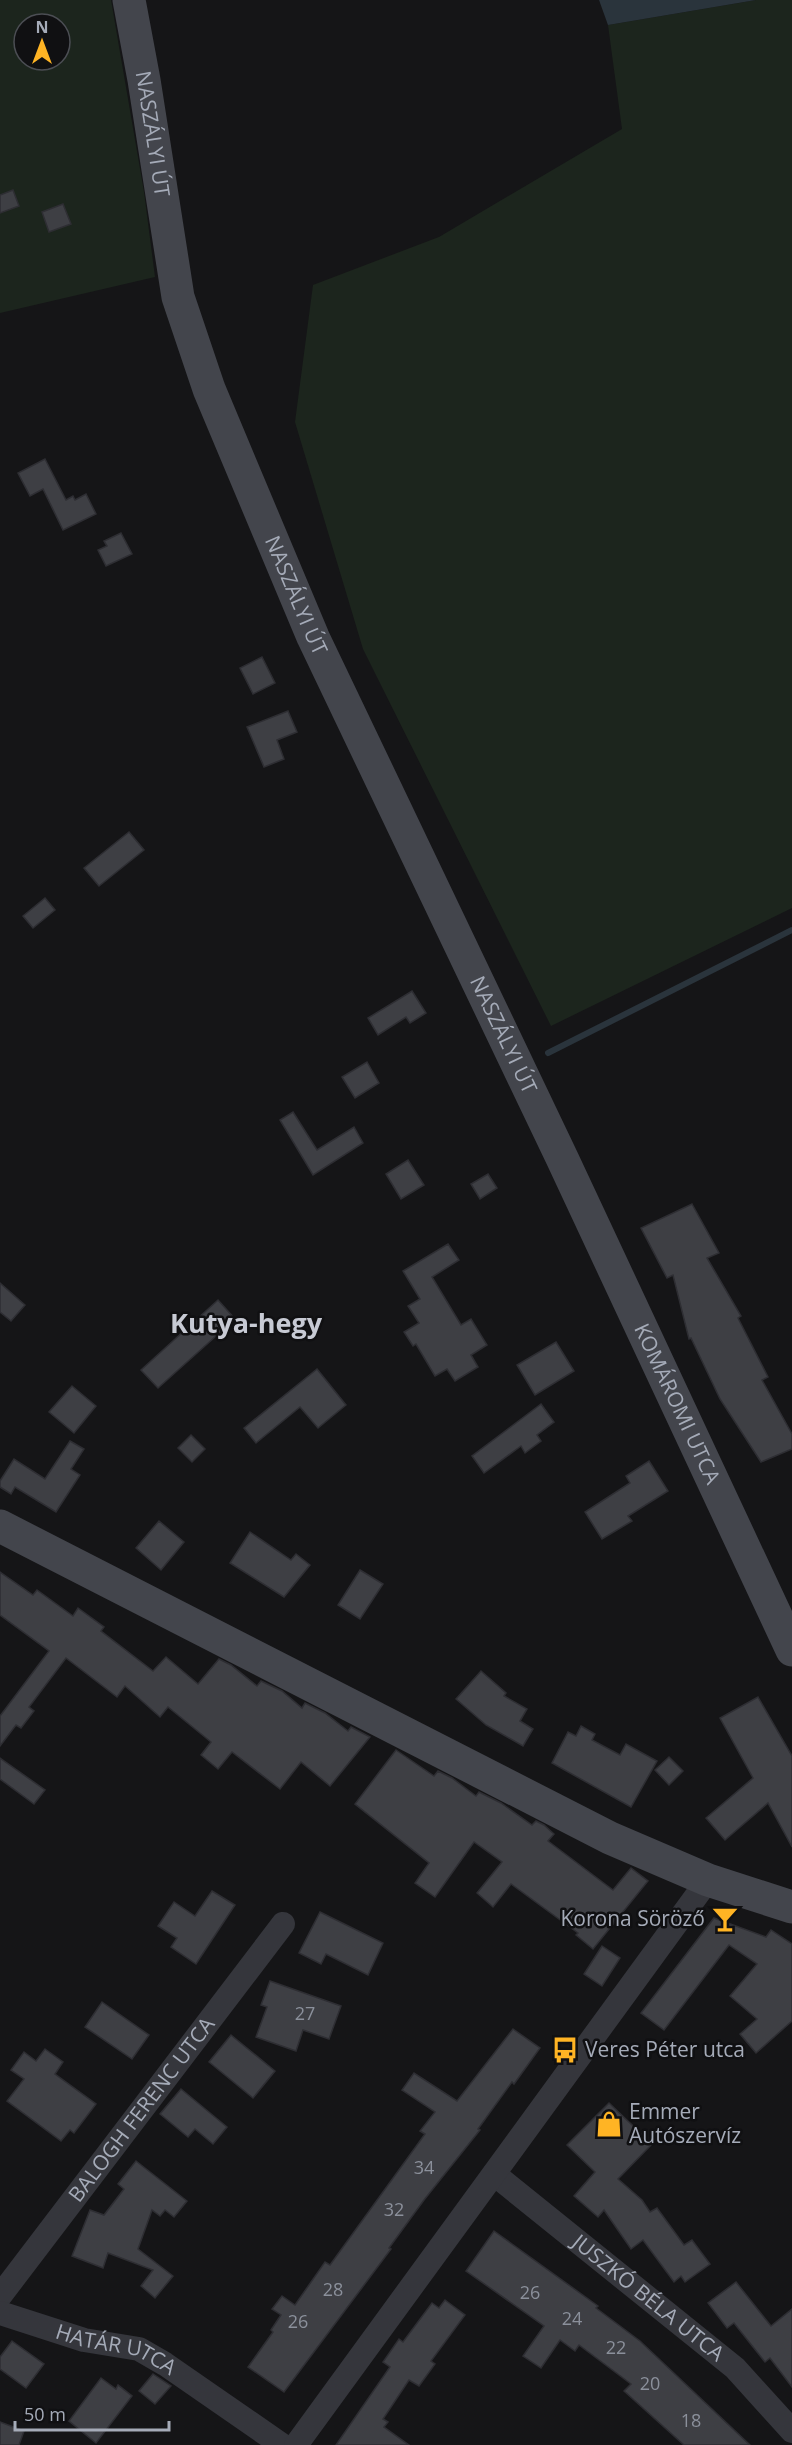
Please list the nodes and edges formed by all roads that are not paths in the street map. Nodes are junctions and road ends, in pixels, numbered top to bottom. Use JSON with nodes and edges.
{"nodes":[{"id":1,"x":129,"y":0,"type":"edge"},
{"id":2,"x":562,"y":1158,"type":"joint"},
{"id":3,"x":0,"y":1526,"type":"edge"},
{"id":4,"x":792,"y":1650,"type":"edge"},
{"id":5,"x":708,"y":1880,"type":"junction"},
{"id":6,"x":792,"y":1907,"type":"edge"},
{"id":7,"x":283,"y":1924,"type":"dead end"},
{"id":8,"x":494,"y":2174,"type":"junction"},
{"id":9,"x":0,"y":2296,"type":"edge"},
{"id":10,"x":0,"y":2313,"type":"edge"},
{"id":11,"x":792,"y":2431,"type":"edge"},
{"id":12,"x":282,"y":2445,"type":"edge"},
{"id":13,"x":296,"y":2445,"type":"edge"}],
"edges":[{"from":1,"to":2,"type":"main road","name":"NASZÁLYI ÚT"},
{"from":2,"to":4,"type":"main road","name":"KOMÁROMI UTCA"},
{"from":3,"to":5,"type":"main road"},
{"from":5,"to":6,"type":"main road"},
{"from":5,"to":8,"type":"street"},
{"from":7,"to":9,"type":"street","name":"BALOGH FERENC UTCA"},
{"from":8,"to":11,"type":"street","name":"JUSZKÓ BÉLA UTCA"},
{"from":8,"to":13,"type":"street"},
{"from":10,"to":12,"type":"street","name":"HATÁR UTCA"}]}
